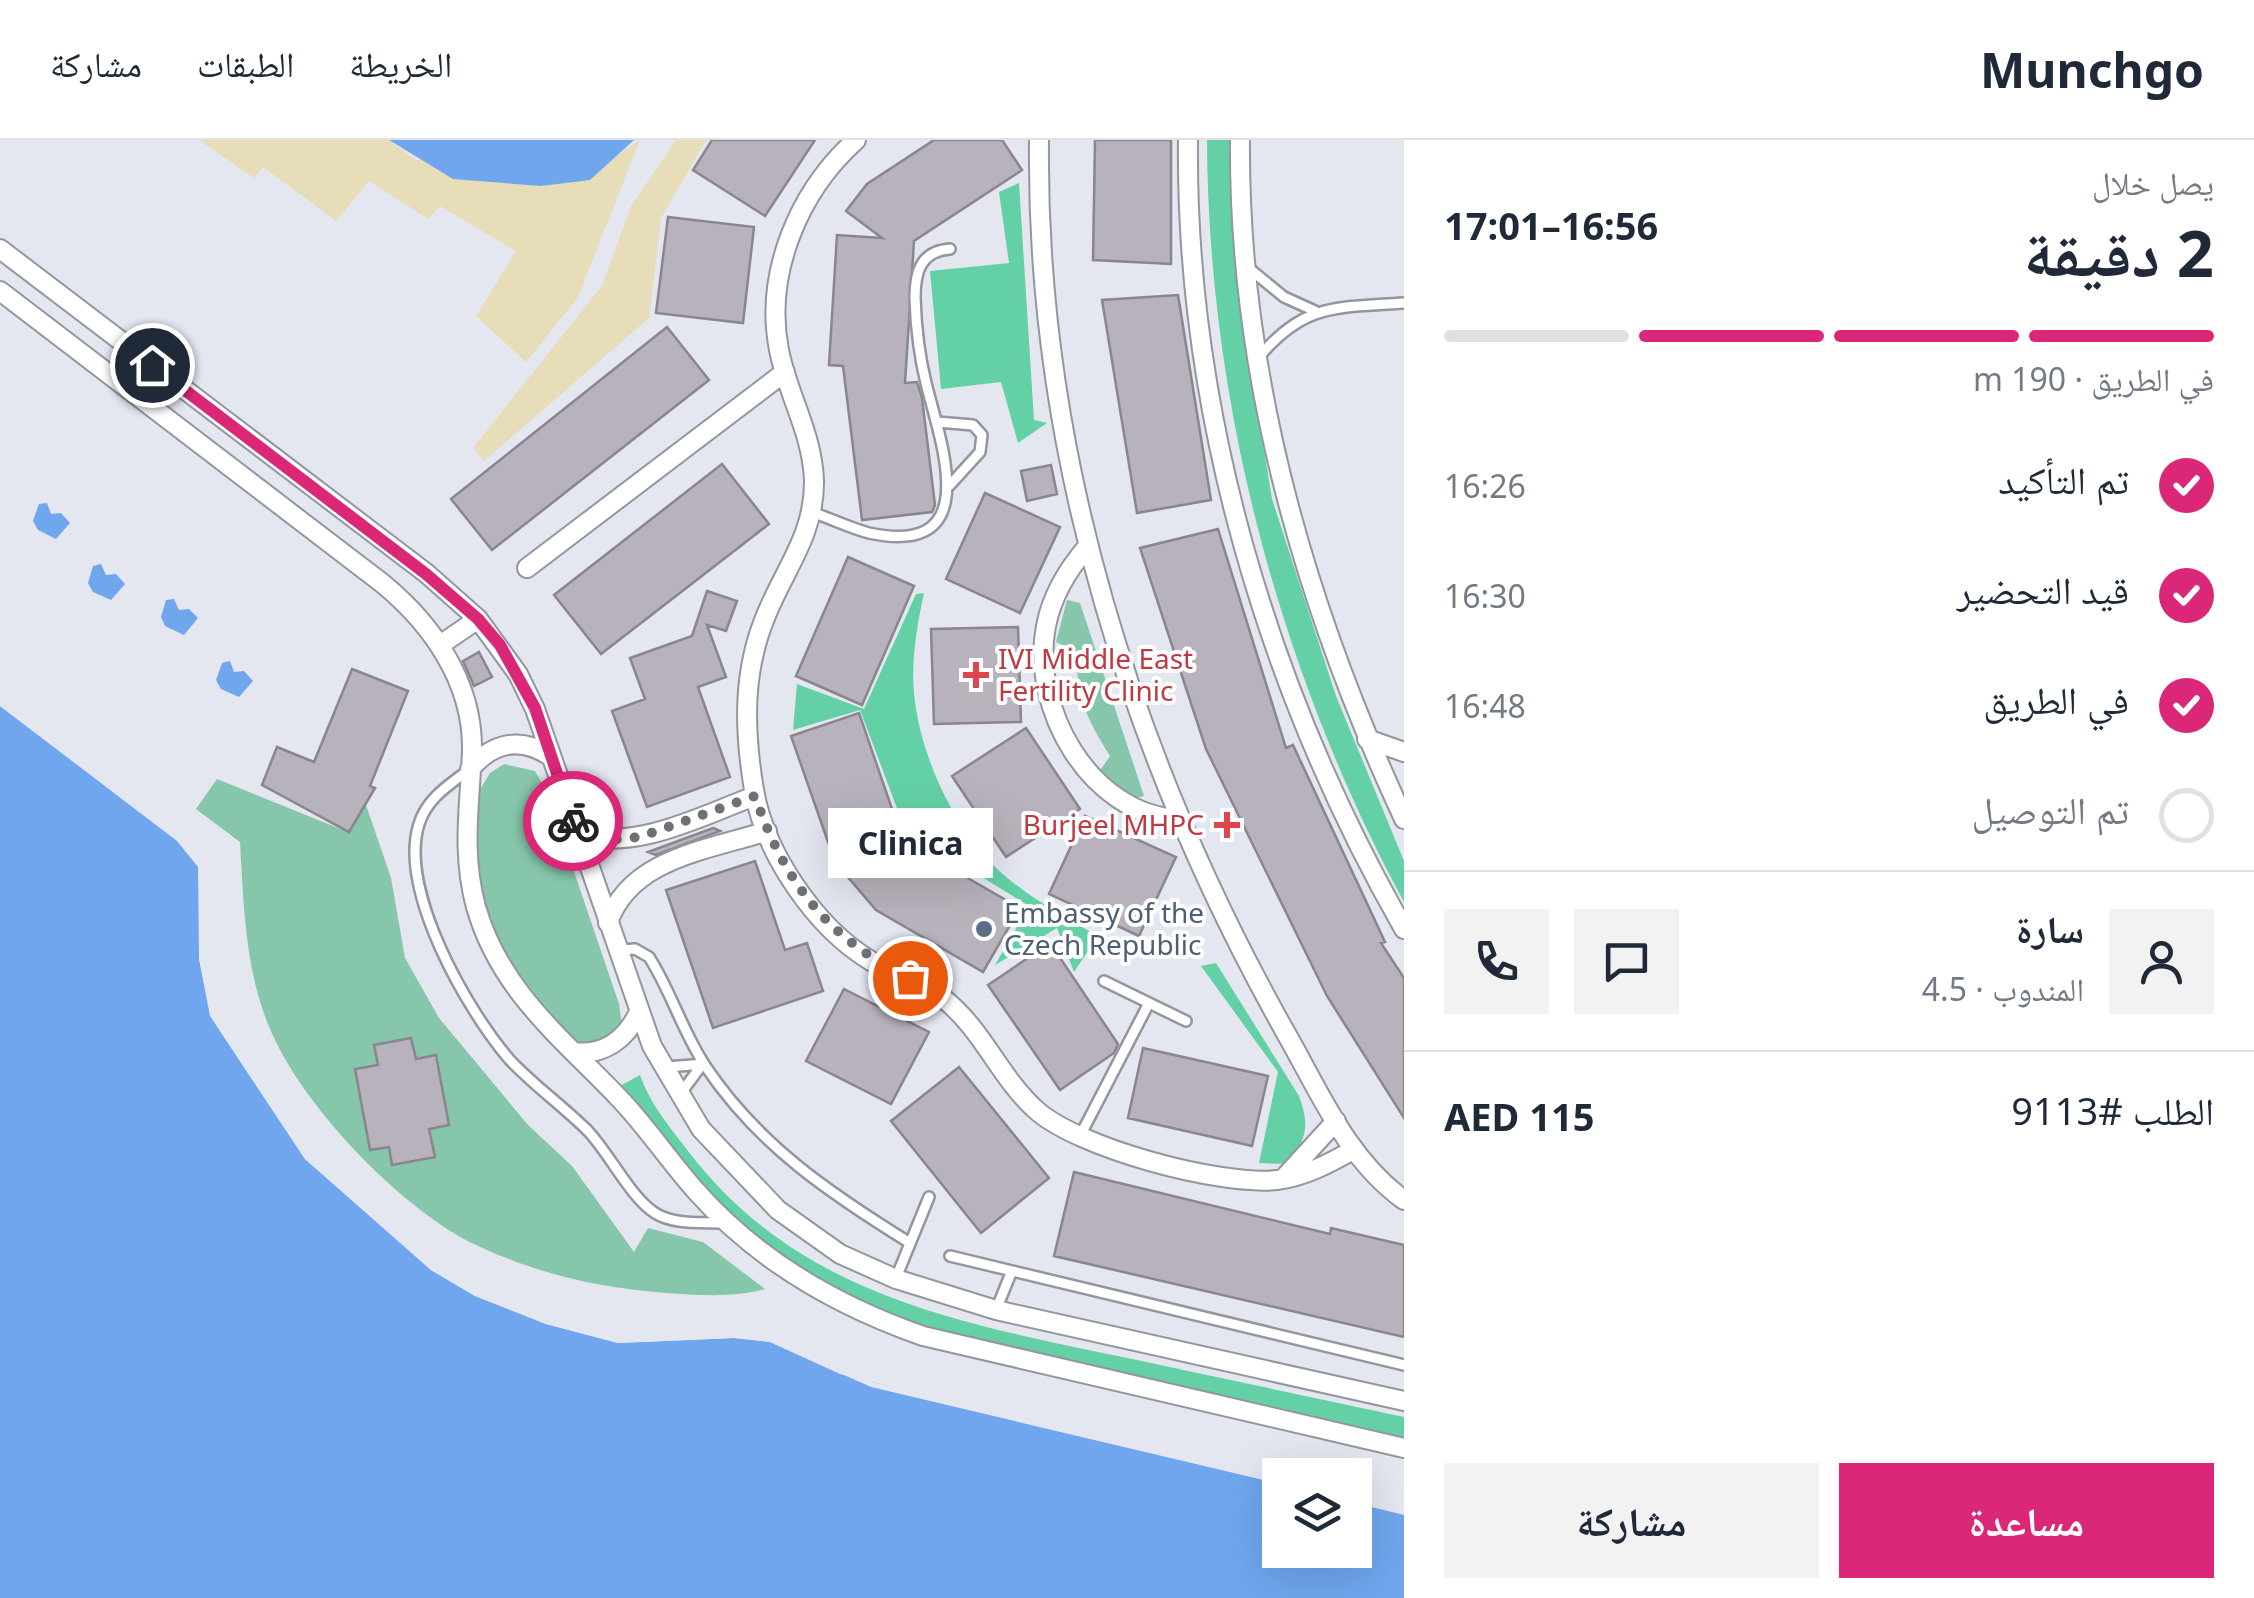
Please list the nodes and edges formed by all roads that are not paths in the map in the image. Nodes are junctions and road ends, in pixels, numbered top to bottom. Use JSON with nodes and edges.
{"nodes":[{"id":1,"x":856,"y":140,"type":"edge"},
{"id":2,"x":1039,"y":140,"type":"edge"},
{"id":3,"x":1188,"y":140,"type":"edge"},
{"id":4,"x":1240,"y":140,"type":"edge"},
{"id":5,"x":0,"y":249,"type":"edge"},
{"id":6,"x":950,"y":249,"type":"dead end"},
{"id":7,"x":1245,"y":264,"type":"junction"},
{"id":8,"x":0,"y":292,"type":"edge"},
{"id":9,"x":1404,"y":302,"type":"edge"},
{"id":10,"x":1315,"y":311,"type":"junction"},
{"id":11,"x":1256,"y":360,"type":"junction"},
{"id":12,"x":785,"y":372,"type":"junction"},
{"id":13,"x":937,"y":422,"type":"junction"},
{"id":14,"x":949,"y":486,"type":"junction"},
{"id":15,"x":812,"y":512,"type":"junction"},
{"id":16,"x":1088,"y":546,"type":"junction"},
{"id":17,"x":527,"y":568,"type":"dead end"},
{"id":18,"x":478,"y":619,"type":"junction"},
{"id":19,"x":440,"y":645,"type":"junction"},
{"id":20,"x":1367,"y":739,"type":"junction"},
{"id":21,"x":1404,"y":752,"type":"edge"},
{"id":22,"x":550,"y":756,"type":"junction"},
{"id":23,"x":470,"y":769,"type":"junction"},
{"id":24,"x":755,"y":796,"type":"junction"},
{"id":25,"x":1404,"y":818,"type":"edge"},
{"id":26,"x":1178,"y":819,"type":"junction"},
{"id":27,"x":767,"y":831,"type":"junction"},
{"id":28,"x":578,"y":835,"type":"junction"},
{"id":29,"x":608,"y":923,"type":"junction"},
{"id":30,"x":1404,"y":929,"type":"edge"},
{"id":31,"x":618,"y":951,"type":"junction"},
{"id":32,"x":1104,"y":981,"type":"dead end"},
{"id":33,"x":1149,"y":1003,"type":"junction"},
{"id":34,"x":639,"y":1012,"type":"junction"},
{"id":35,"x":1186,"y":1020,"type":"dead end"},
{"id":36,"x":573,"y":1052,"type":"junction"},
{"id":37,"x":704,"y":1064,"type":"junction"},
{"id":38,"x":663,"y":1067,"type":"junction"},
{"id":39,"x":680,"y":1096,"type":"junction"},
{"id":40,"x":1336,"y":1122,"type":"junction"},
{"id":41,"x":1079,"y":1138,"type":"junction"},
{"id":42,"x":1353,"y":1150,"type":"junction"},
{"id":43,"x":1282,"y":1179,"type":"junction"},
{"id":44,"x":929,"y":1197,"type":"dead end"},
{"id":45,"x":1404,"y":1200,"type":"edge"},
{"id":46,"x":727,"y":1223,"type":"junction"},
{"id":47,"x":910,"y":1243,"type":"junction"},
{"id":48,"x":950,"y":1256,"type":"dead end"},
{"id":49,"x":1011,"y":1273,"type":"junction"},
{"id":50,"x":896,"y":1279,"type":"junction"},
{"id":51,"x":996,"y":1310,"type":"junction"},
{"id":52,"x":1404,"y":1365,"type":"edge"},
{"id":53,"x":1404,"y":1401,"type":"edge"},
{"id":54,"x":1404,"y":1448,"type":"edge"}],
"edges":[{"from":1,"to":12,"type":"street"},
{"from":2,"to":16,"type":"street"},
{"from":3,"to":30,"type":"street"},
{"from":4,"to":7,"type":"street"},
{"from":5,"to":18,"type":"street"},
{"from":6,"to":13,"type":"lane"},
{"from":7,"to":10,"type":"lane"},
{"from":7,"to":11,"type":"street"},
{"from":8,"to":19,"type":"street"},
{"from":9,"to":10,"type":"lane"},
{"from":10,"to":11,"type":"lane"},
{"from":11,"to":20,"type":"street"},
{"from":12,"to":15,"type":"street"},
{"from":12,"to":17,"type":"street"},
{"from":13,"to":14,"type":"lane"},
{"from":13,"to":14,"type":"lane"},
{"from":14,"to":15,"type":"lane"},
{"from":15,"to":24,"type":"street"},
{"from":16,"to":26,"type":"street"},
{"from":16,"to":26,"type":"street"},
{"from":18,"to":19,"type":"street"},
{"from":18,"to":22,"type":"street"},
{"from":19,"to":23,"type":"street"},
{"from":20,"to":21,"type":"street"},
{"from":20,"to":25,"type":"street"},
{"from":22,"to":23,"type":"street"},
{"from":22,"to":28,"type":"street"},
{"from":23,"to":36,"type":"street"},
{"from":23,"to":46,"type":"lane"},
{"from":24,"to":27,"type":"street"},
{"from":24,"to":28,"type":"street"},
{"from":26,"to":40,"type":"street"},
{"from":27,"to":29,"type":"street"},
{"from":27,"to":41,"type":"street"},
{"from":28,"to":29,"type":"street"},
{"from":29,"to":31,"type":"street"},
{"from":31,"to":34,"type":"street"},
{"from":31,"to":37,"type":"lane"},
{"from":32,"to":33,"type":"lane"},
{"from":33,"to":35,"type":"lane"},
{"from":33,"to":41,"type":"lane"},
{"from":34,"to":36,"type":"street"},
{"from":34,"to":38,"type":"street"},
{"from":36,"to":46,"type":"street"},
{"from":37,"to":38,"type":"lane"},
{"from":37,"to":39,"type":"lane"},
{"from":37,"to":47,"type":"lane"},
{"from":38,"to":39,"type":"street"},
{"from":39,"to":50,"type":"street"},
{"from":40,"to":42,"type":"street"},
{"from":40,"to":43,"type":"street"},
{"from":41,"to":43,"type":"street"},
{"from":42,"to":43,"type":"street"},
{"from":42,"to":45,"type":"street"},
{"from":44,"to":47,"type":"lane"},
{"from":46,"to":54,"type":"street"},
{"from":47,"to":50,"type":"lane"},
{"from":48,"to":49,"type":"lane"},
{"from":49,"to":51,"type":"lane"},
{"from":49,"to":52,"type":"lane"},
{"from":50,"to":51,"type":"street"},
{"from":51,"to":53,"type":"street"}]}
